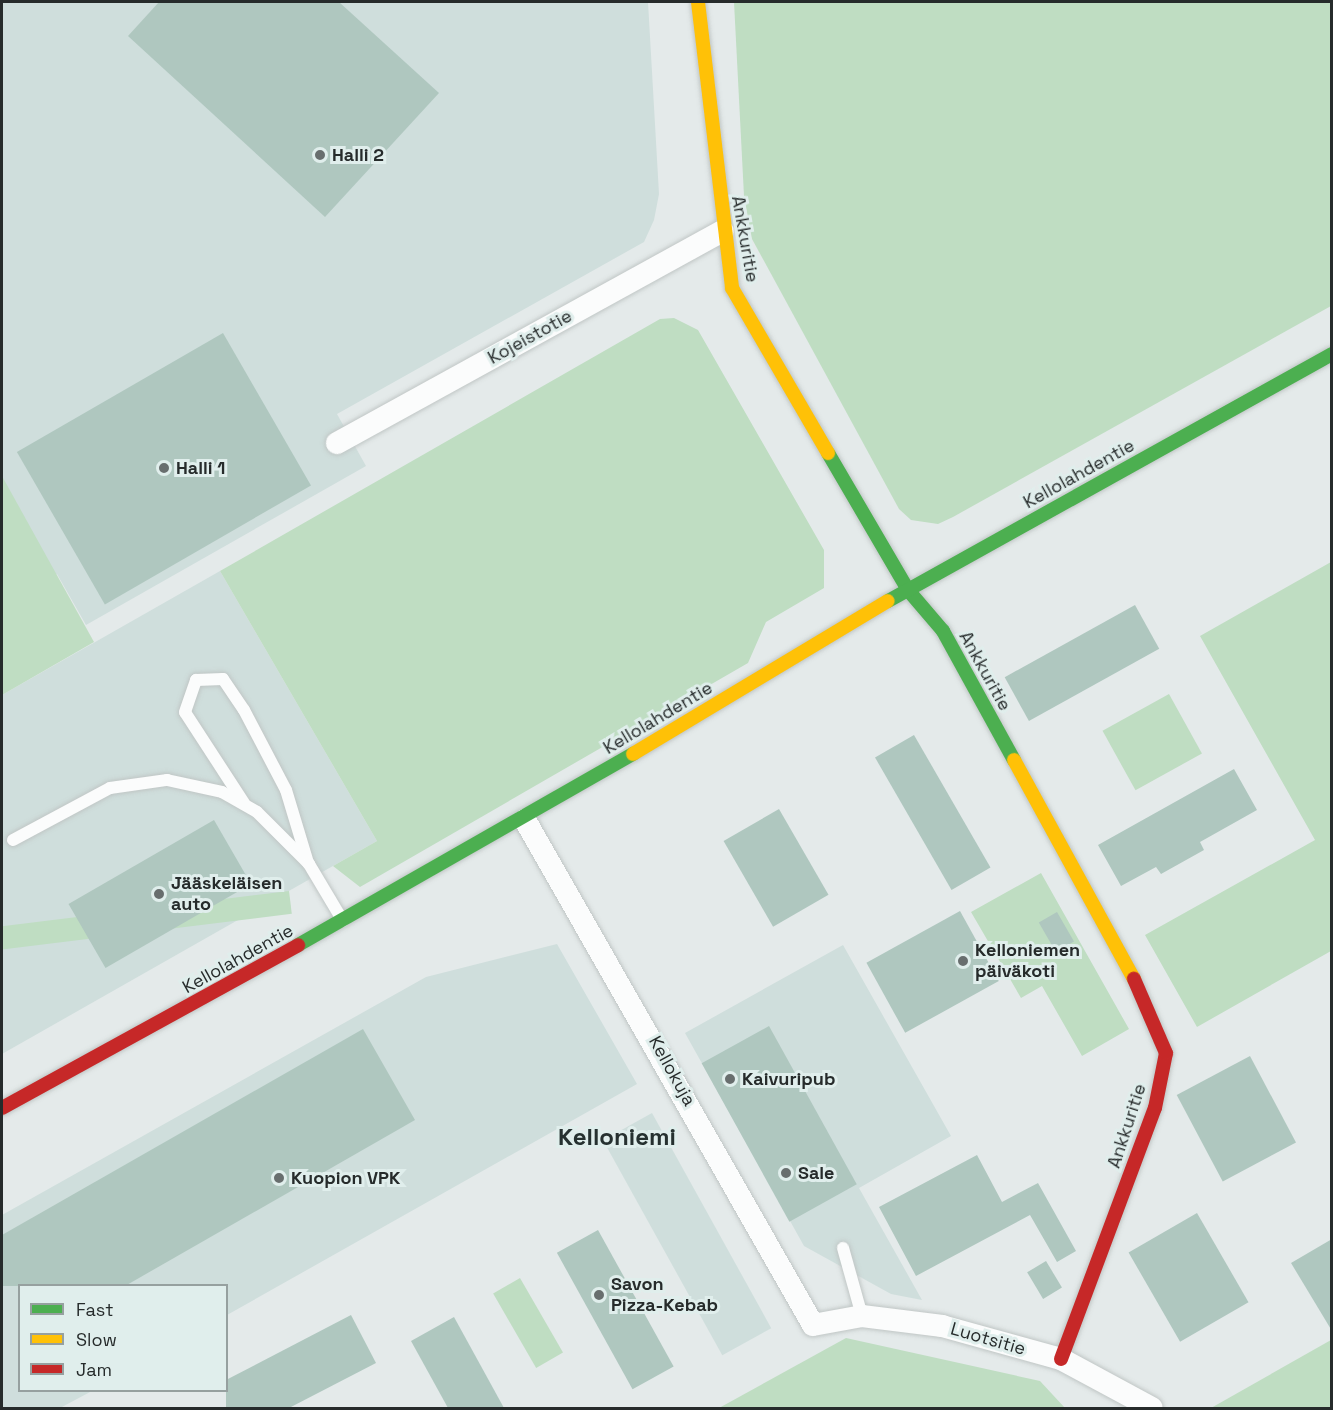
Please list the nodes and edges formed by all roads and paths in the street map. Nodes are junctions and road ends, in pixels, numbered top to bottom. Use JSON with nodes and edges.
{"nodes":[{"id":1,"x":698,"y":2,"type":"edge"},
{"id":2,"x":723,"y":231,"type":"junction"},
{"id":3,"x":1332,"y":354,"type":"edge"},
{"id":4,"x":337,"y":443,"type":"dead end"},
{"id":5,"x":908,"y":590,"type":"junction"},
{"id":6,"x":246,"y":805,"type":"junction"},
{"id":7,"x":525,"y":820,"type":"junction"},
{"id":8,"x":13,"y":840,"type":"dead end"},
{"id":9,"x":309,"y":864,"type":"junction"},
{"id":10,"x":344,"y":922,"type":"junction"},
{"id":11,"x":2,"y":1108,"type":"edge"},
{"id":12,"x":843,"y":1248,"type":"dead end"},
{"id":13,"x":862,"y":1316,"type":"junction"},
{"id":14,"x":813,"y":1325,"type":"joint"},
{"id":15,"x":1060,"y":1359,"type":"junction"},
{"id":16,"x":1152,"y":1408,"type":"edge"}],
"edges":[{"from":1,"to":2,"type":"street","name":"Ankkuritie"},
{"from":2,"to":4,"type":"street","name":"Kojeistotie"},
{"from":2,"to":5,"type":"street","name":"Ankkuritie"},
{"from":3,"to":5,"type":"street","name":"Kellolahdentie"},
{"from":5,"to":7,"type":"street","name":"Kellolahdentie"},
{"from":5,"to":15,"type":"street","name":"Ankkuritie"},
{"from":6,"to":8,"type":"lane"},
{"from":6,"to":9,"type":"lane"},
{"from":6,"to":9,"type":"lane"},
{"from":7,"to":10,"type":"street","name":"Kellolahdentie"},
{"from":7,"to":14,"type":"street","name":"Kellokuja"},
{"from":9,"to":10,"type":"lane"},
{"from":10,"to":11,"type":"street","name":"Kellolahdentie"},
{"from":12,"to":13,"type":"lane"},
{"from":13,"to":14,"type":"street","name":"Luotsitie"},
{"from":13,"to":15,"type":"street","name":"Luotsitie"},
{"from":15,"to":16,"type":"street","name":"Luotsitie"}]}
